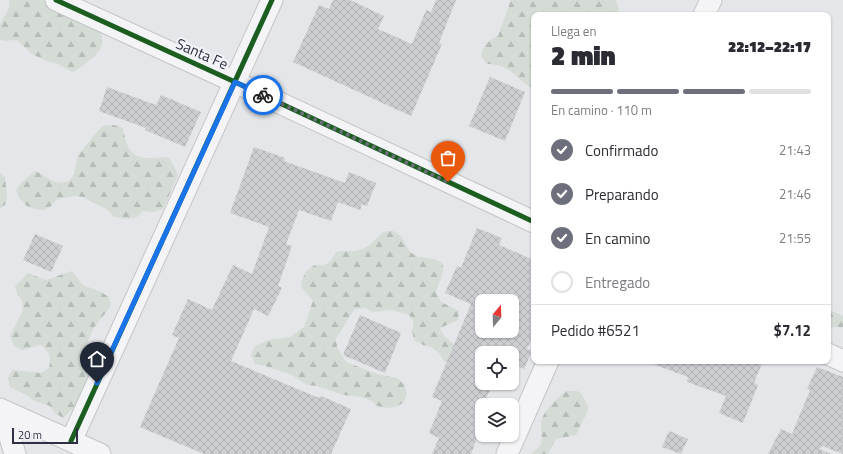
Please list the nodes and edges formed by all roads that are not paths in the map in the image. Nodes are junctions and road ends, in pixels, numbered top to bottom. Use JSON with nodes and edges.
{"nodes":[{"id":1,"x":56,"y":0,"type":"edge"},
{"id":2,"x":272,"y":0,"type":"edge"},
{"id":3,"x":711,"y":0,"type":"edge"},
{"id":4,"x":705,"y":12,"type":"edge"},
{"id":5,"x":235,"y":82,"type":"junction"},
{"id":6,"x":531,"y":221,"type":"edge"},
{"id":7,"x":831,"y":355,"type":"edge"},
{"id":8,"x":843,"y":361,"type":"edge"},
{"id":9,"x":547,"y":364,"type":"edge"},
{"id":10,"x":1,"y":409,"type":"edge"},
{"id":11,"x":71,"y":441,"type":"junction"},
{"id":12,"x":15,"y":454,"type":"edge"},
{"id":13,"x":100,"y":454,"type":"edge"},
{"id":14,"x":507,"y":454,"type":"edge"}],
"edges":[{"from":1,"to":5,"type":"street","name":"Santa Fe"},
{"from":2,"to":5,"type":"street"},
{"from":3,"to":4,"type":"street"},
{"from":5,"to":6,"type":"street","name":"Santa Fe"},
{"from":5,"to":11,"type":"street"},
{"from":7,"to":8,"type":"street"},
{"from":9,"to":14,"type":"street"},
{"from":10,"to":11,"type":"street"},
{"from":10,"to":12,"type":"street"},
{"from":11,"to":13,"type":"street"}]}
